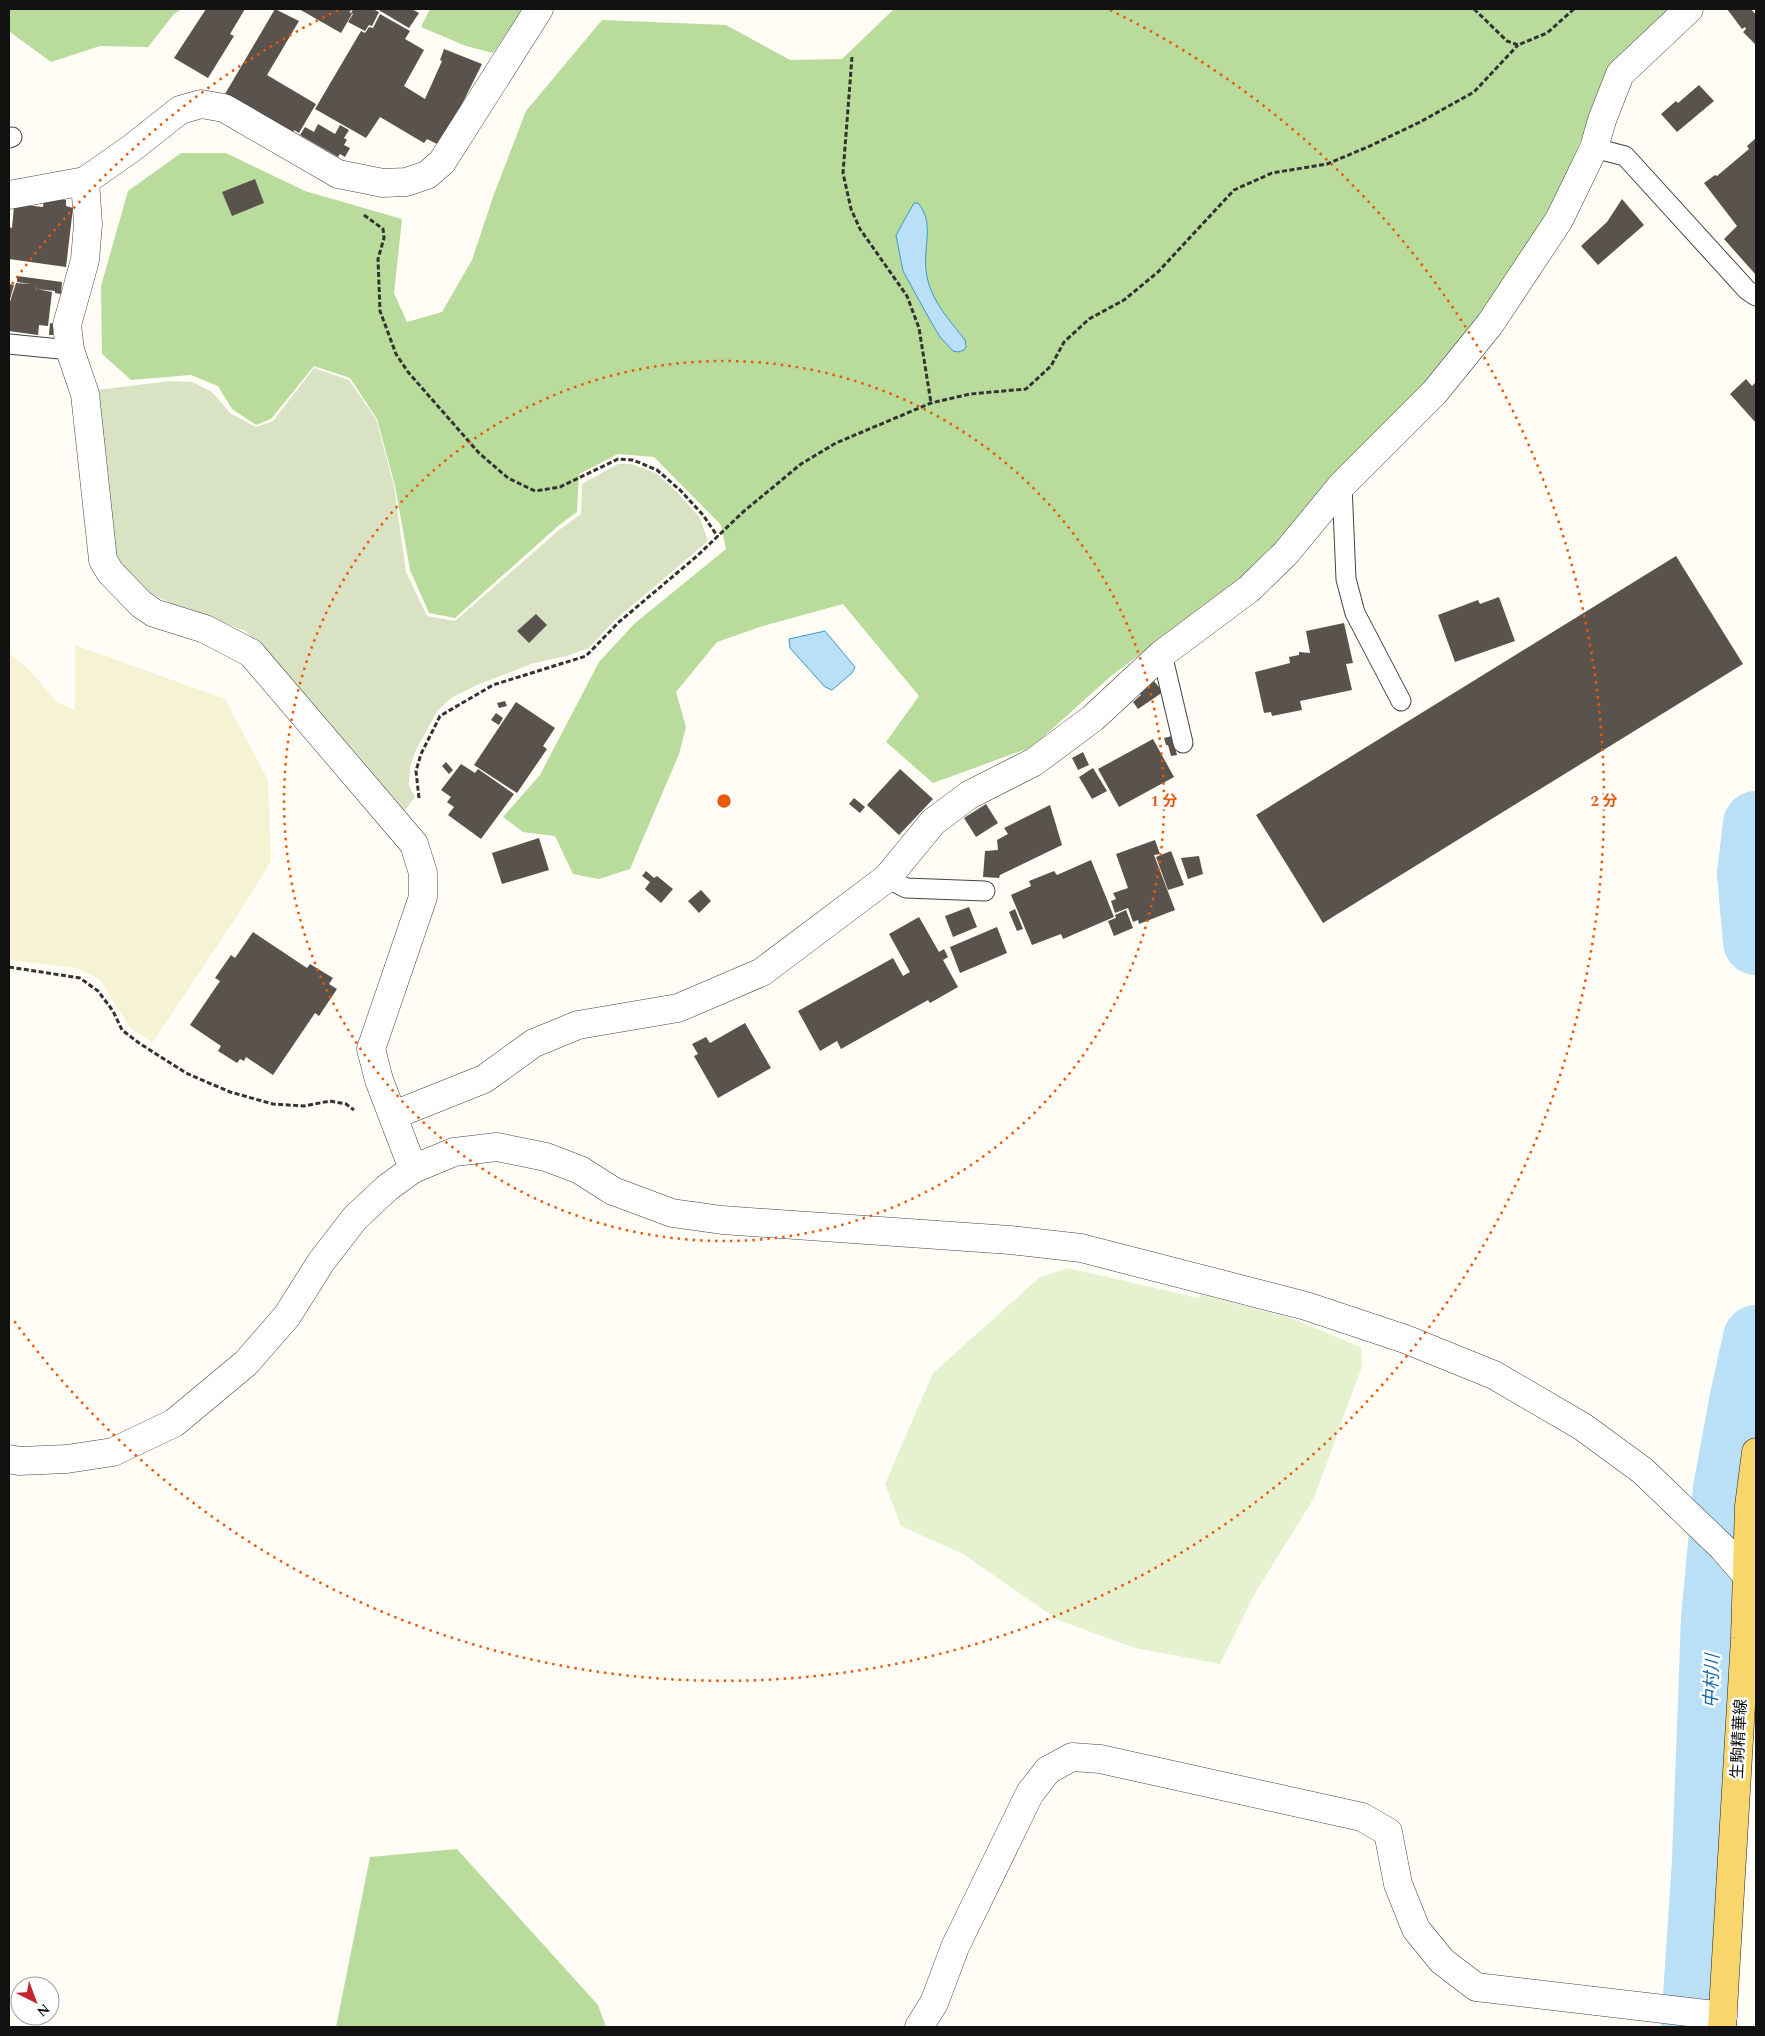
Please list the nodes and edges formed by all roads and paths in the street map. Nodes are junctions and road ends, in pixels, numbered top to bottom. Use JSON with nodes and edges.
{"nodes":[{"id":1,"x":538,"y":9,"type":"edge"},
{"id":2,"x":1474,"y":9,"type":"edge"},
{"id":3,"x":1574,"y":9,"type":"edge"},
{"id":4,"x":1689,"y":9,"type":"edge"},
{"id":5,"x":1518,"y":45,"type":"junction"},
{"id":6,"x":852,"y":57,"type":"dead end"},
{"id":7,"x":1594,"y":148,"type":"junction"},
{"id":8,"x":85,"y":181,"type":"junction"},
{"id":9,"x":9,"y":195,"type":"edge"},
{"id":10,"x":358,"y":210,"type":"dead end"},
{"id":11,"x":1756,"y":296,"type":"edge"},
{"id":12,"x":9,"y":344,"type":"edge"},
{"id":13,"x":70,"y":350,"type":"junction"},
{"id":14,"x":931,"y":403,"type":"junction"},
{"id":15,"x":1342,"y":485,"type":"junction"},
{"id":16,"x":718,"y":537,"type":"junction"},
{"id":17,"x":1162,"y":654,"type":"junction"},
{"id":18,"x":1400,"y":701,"type":"dead end"},
{"id":19,"x":1184,"y":743,"type":"dead end"},
{"id":20,"x":414,"y":844,"type":"junction"},
{"id":21,"x":887,"y":878,"type":"junction"},
{"id":22,"x":985,"y":890,"type":"dead end"},
{"id":23,"x":9,"y":967,"type":"edge"},
{"id":24,"x":394,"y":1115,"type":"junction"},
{"id":25,"x":414,"y":1170,"type":"junction"},
{"id":26,"x":1756,"y":1452,"type":"edge"},
{"id":27,"x":9,"y":1459,"type":"edge"},
{"id":28,"x":1751,"y":1580,"type":"edge"},
{"id":29,"x":1722,"y":2021,"type":"edge"},
{"id":30,"x":919,"y":2027,"type":"edge"}],
"edges":[{"from":1,"to":8,"type":"street"},
{"from":2,"to":5,"type":"path"},
{"from":3,"to":5,"type":"path"},
{"from":4,"to":7,"type":"street"},
{"from":5,"to":14,"type":"path"},
{"from":6,"to":14,"type":"path"},
{"from":7,"to":11,"type":"lane"},
{"from":7,"to":15,"type":"street"},
{"from":8,"to":9,"type":"street"},
{"from":8,"to":13,"type":"street"},
{"from":10,"to":16,"type":"path"},
{"from":12,"to":13,"type":"lane"},
{"from":13,"to":20,"type":"street"},
{"from":14,"to":16,"type":"path"},
{"from":15,"to":17,"type":"street"},
{"from":15,"to":18,"type":"lane"},
{"from":16,"to":20,"type":"path"},
{"from":17,"to":19,"type":"lane"},
{"from":17,"to":21,"type":"street"},
{"from":20,"to":24,"type":"street"},
{"from":21,"to":22,"type":"lane"},
{"from":21,"to":24,"type":"street"},
{"from":23,"to":24,"type":"path"},
{"from":24,"to":25,"type":"street"},
{"from":25,"to":27,"type":"street"},
{"from":25,"to":28,"type":"street"},
{"from":26,"to":28,"type":"main road","name":"生駒精華線"},
{"from":28,"to":29,"type":"main road","name":"生駒精華線"},
{"from":29,"to":30,"type":"street"}]}
